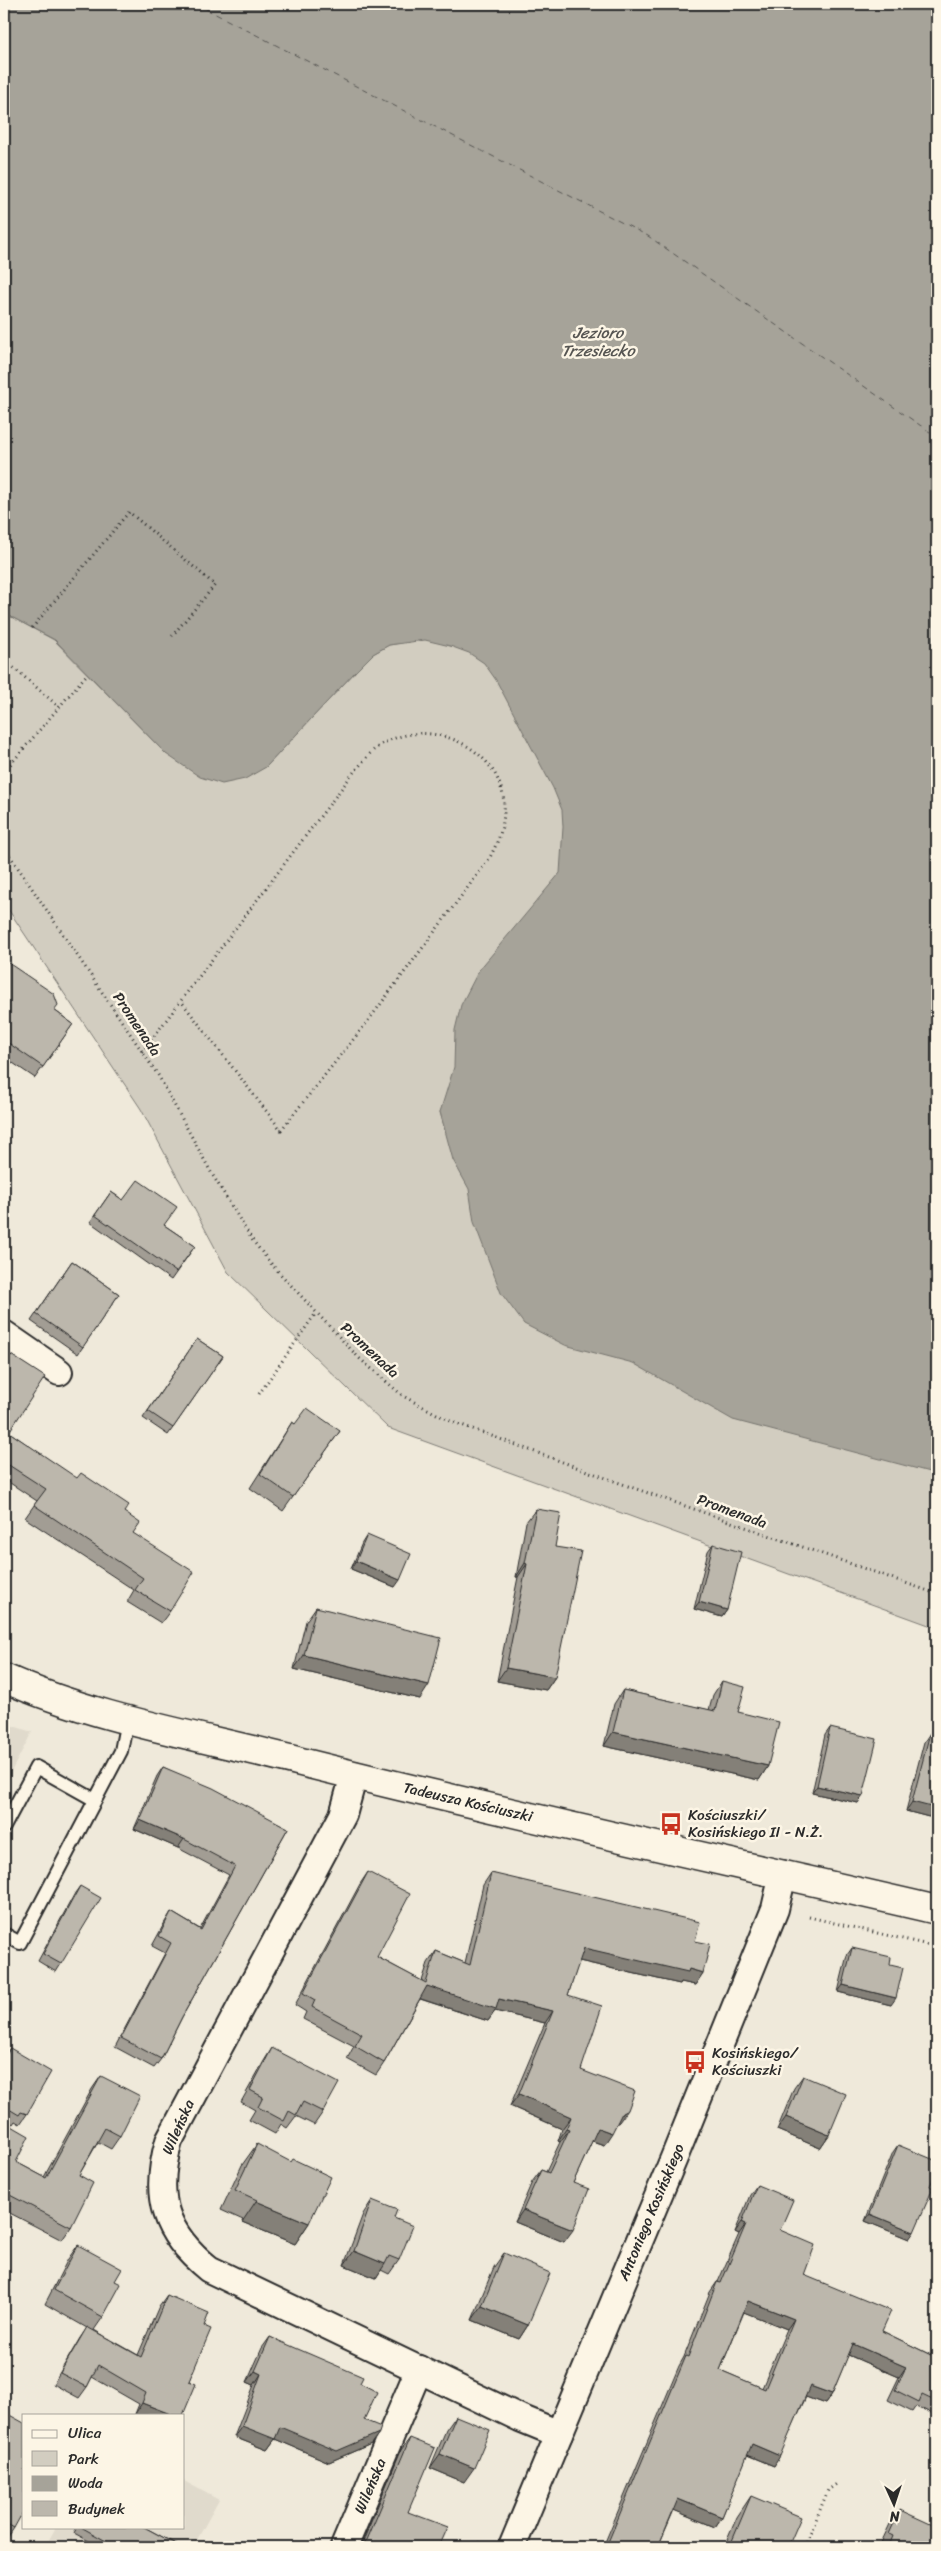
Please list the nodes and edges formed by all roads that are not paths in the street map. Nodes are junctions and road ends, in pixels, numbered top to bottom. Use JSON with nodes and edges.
{"nodes":[{"id":1,"x":4,"y":1334,"type":"edge"},
{"id":2,"x":59,"y":1372,"type":"dead end"},
{"id":3,"x":4,"y":1678,"type":"edge"},
{"id":4,"x":127,"y":1720,"type":"junction"},
{"id":5,"x":354,"y":1776,"type":"junction"},
{"id":6,"x":95,"y":1800,"type":"junction"},
{"id":7,"x":4,"y":1827,"type":"edge"},
{"id":8,"x":783,"y":1874,"type":"junction"},
{"id":9,"x":937,"y":1910,"type":"edge"},
{"id":10,"x":4,"y":1934,"type":"edge"},
{"id":11,"x":419,"y":2369,"type":"junction"},
{"id":12,"x":559,"y":2434,"type":"junction"},
{"id":13,"x":344,"y":2547,"type":"edge"},
{"id":14,"x":512,"y":2547,"type":"edge"}],
"edges":[{"from":1,"to":2,"type":"street"},
{"from":3,"to":4,"type":"street","name":"Tadeusza Kościuszki"},
{"from":4,"to":5,"type":"street","name":"Tadeusza Kościuszki"},
{"from":4,"to":6,"type":"lane"},
{"from":5,"to":8,"type":"street","name":"Tadeusza Kościuszki"},
{"from":5,"to":11,"type":"street","name":"Wileńska"},
{"from":6,"to":7,"type":"lane"},
{"from":6,"to":10,"type":"lane"},
{"from":8,"to":9,"type":"street","name":"Tadeusza Kościuszki"},
{"from":8,"to":12,"type":"street","name":"Antoniego Kosińskiego"},
{"from":11,"to":12,"type":"street","name":"Wileńska"},
{"from":11,"to":13,"type":"street","name":"Wileńska"},
{"from":12,"to":14,"type":"street","name":"Antoniego Kosińskiego"}]}
